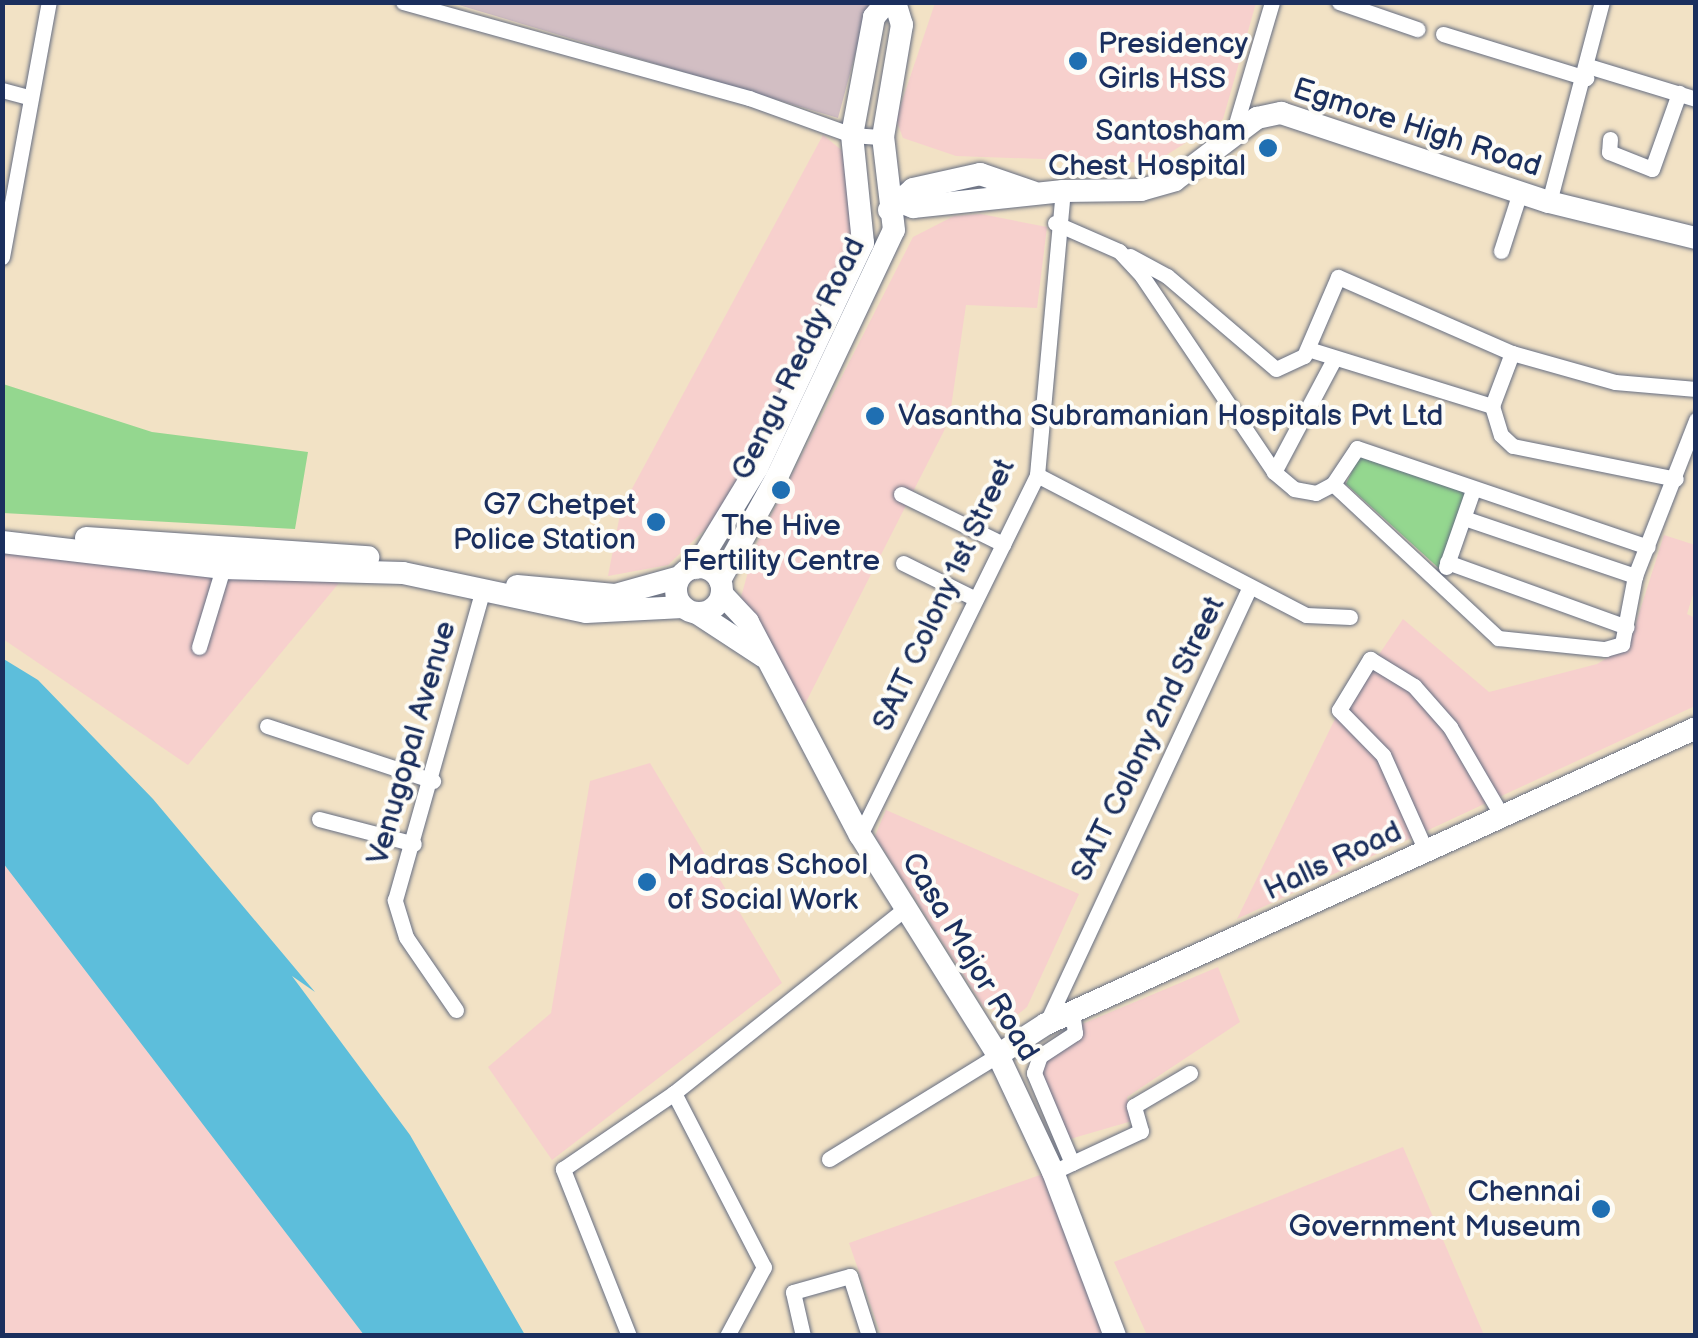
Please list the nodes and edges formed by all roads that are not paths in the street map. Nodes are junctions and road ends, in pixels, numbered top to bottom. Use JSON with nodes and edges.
{"nodes":[{"id":1,"x":49,"y":2,"type":"edge"},
{"id":2,"x":403,"y":2,"type":"edge"},
{"id":3,"x":887,"y":2,"type":"edge"},
{"id":4,"x":895,"y":2,"type":"edge"},
{"id":5,"x":1272,"y":2,"type":"edge"},
{"id":6,"x":1339,"y":2,"type":"edge"},
{"id":7,"x":1602,"y":2,"type":"edge"},
{"id":8,"x":1416,"y":29,"type":"dead end"},
{"id":9,"x":1443,"y":34,"type":"dead end"},
{"id":10,"x":1587,"y":72,"type":"junction"},
{"id":11,"x":2,"y":90,"type":"edge"},
{"id":12,"x":1687,"y":96,"type":"edge"},
{"id":13,"x":29,"y":97,"type":"junction"},
{"id":14,"x":1233,"y":134,"type":"junction"},
{"id":15,"x":852,"y":135,"type":"junction"},
{"id":16,"x":884,"y":138,"type":"junction"},
{"id":17,"x":1610,"y":138,"type":"dead end"},
{"id":18,"x":1520,"y":192,"type":"junction"},
{"id":19,"x":1052,"y":194,"type":"junction"},
{"id":20,"x":1550,"y":202,"type":"junction"},
{"id":21,"x":898,"y":205,"type":"junction"},
{"id":22,"x":862,"y":220,"type":"junction"},
{"id":23,"x":1055,"y":223,"type":"junction"},
{"id":24,"x":1696,"y":238,"type":"edge"},
{"id":25,"x":1119,"y":251,"type":"junction"},
{"id":26,"x":1501,"y":251,"type":"dead end"},
{"id":27,"x":3,"y":254,"type":"edge"},
{"id":28,"x":1308,"y":349,"type":"junction"},
{"id":29,"x":1512,"y":353,"type":"junction"},
{"id":30,"x":1334,"y":359,"type":"junction"},
{"id":31,"x":1696,"y":388,"type":"edge"},
{"id":32,"x":1492,"y":406,"type":"junction"},
{"id":33,"x":1696,"y":420,"type":"edge"},
{"id":34,"x":1274,"y":472,"type":"junction"},
{"id":35,"x":1037,"y":475,"type":"junction"},
{"id":36,"x":1676,"y":479,"type":"junction"},
{"id":37,"x":1332,"y":484,"type":"junction"},
{"id":38,"x":1473,"y":490,"type":"junction"},
{"id":39,"x":901,"y":494,"type":"dead end"},
{"id":40,"x":1464,"y":518,"type":"junction"},
{"id":41,"x":2,"y":532,"type":"edge"},
{"id":42,"x":2,"y":542,"type":"edge"},
{"id":43,"x":1003,"y":544,"type":"junction"},
{"id":44,"x":1648,"y":547,"type":"junction"},
{"id":45,"x":1448,"y":562,"type":"junction"},
{"id":46,"x":903,"y":564,"type":"dead end"},
{"id":47,"x":223,"y":568,"type":"junction"},
{"id":48,"x":688,"y":572,"type":"junction"},
{"id":49,"x":1635,"y":576,"type":"junction"},
{"id":50,"x":1440,"y":585,"type":"junction"},
{"id":51,"x":721,"y":587,"type":"junction"},
{"id":52,"x":1249,"y":588,"type":"junction"},
{"id":53,"x":482,"y":594,"type":"junction"},
{"id":54,"x":976,"y":600,"type":"junction"},
{"id":55,"x":690,"y":610,"type":"junction"},
{"id":56,"x":1350,"y":617,"type":"dead end"},
{"id":57,"x":1628,"y":627,"type":"junction"},
{"id":58,"x":200,"y":646,"type":"dead end"},
{"id":59,"x":764,"y":657,"type":"junction"},
{"id":60,"x":267,"y":726,"type":"dead end"},
{"id":61,"x":1696,"y":728,"type":"edge"},
{"id":62,"x":434,"y":781,"type":"junction"},
{"id":63,"x":1502,"y":816,"type":"junction"},
{"id":64,"x":318,"y":818,"type":"dead end"},
{"id":65,"x":860,"y":835,"type":"junction"},
{"id":66,"x":414,"y":844,"type":"junction"},
{"id":67,"x":1426,"y":851,"type":"junction"},
{"id":68,"x":906,"y":908,"type":"junction"},
{"id":69,"x":456,"y":1010,"type":"dead end"},
{"id":70,"x":1072,"y":1012,"type":"junction"},
{"id":71,"x":1042,"y":1026,"type":"junction"},
{"id":72,"x":994,"y":1047,"type":"junction"},
{"id":73,"x":1190,"y":1074,"type":"dead end"},
{"id":74,"x":1013,"y":1086,"type":"junction"},
{"id":75,"x":674,"y":1093,"type":"junction"},
{"id":76,"x":828,"y":1159,"type":"dead end"},
{"id":77,"x":1062,"y":1167,"type":"junction"},
{"id":78,"x":629,"y":1336,"type":"edge"},
{"id":79,"x":727,"y":1336,"type":"edge"},
{"id":80,"x":803,"y":1336,"type":"edge"},
{"id":81,"x":870,"y":1336,"type":"edge"},
{"id":82,"x":1114,"y":1336,"type":"edge"}],
"edges":[{"from":1,"to":13,"type":"street"},
{"from":2,"to":15,"type":"street"},
{"from":3,"to":15,"type":"main road","name":"Gengu Reddy Road"},
{"from":4,"to":16,"type":"main road"},
{"from":5,"to":14,"type":"street"},
{"from":6,"to":8,"type":"street"},
{"from":7,"to":10,"type":"street"},
{"from":9,"to":10,"type":"street"},
{"from":10,"to":12,"type":"street"},
{"from":10,"to":20,"type":"street"},
{"from":11,"to":13,"type":"street"},
{"from":12,"to":17,"type":"street"},
{"from":13,"to":27,"type":"street"},
{"from":14,"to":18,"type":"main road","name":"Egmore High Road"},
{"from":14,"to":19,"type":"main road","name":"Egmore High Road"},
{"from":15,"to":16,"type":"street"},
{"from":15,"to":22,"type":"main road","name":"Gengu Reddy Road"},
{"from":16,"to":21,"type":"main road"},
{"from":18,"to":20,"type":"main road","name":"Egmore High Road"},
{"from":18,"to":26,"type":"street"},
{"from":19,"to":21,"type":"main road"},
{"from":19,"to":23,"type":"street","name":"SAIT Colony 1st Street"},
{"from":20,"to":24,"type":"main road","name":"Egmore High Road"},
{"from":21,"to":22,"type":"main road"},
{"from":21,"to":51,"type":"main road","name":"Gengu Reddy Road"},
{"from":22,"to":48,"type":"main road","name":"Gengu Reddy Road"},
{"from":23,"to":25,"type":"street"},
{"from":23,"to":35,"type":"street","name":"SAIT Colony 1st Street"},
{"from":25,"to":28,"type":"street"},
{"from":25,"to":34,"type":"street"},
{"from":28,"to":29,"type":"street"},
{"from":28,"to":30,"type":"street"},
{"from":29,"to":31,"type":"street"},
{"from":29,"to":32,"type":"street"},
{"from":30,"to":32,"type":"street"},
{"from":30,"to":34,"type":"street"},
{"from":32,"to":36,"type":"street"},
{"from":33,"to":36,"type":"street"},
{"from":34,"to":37,"type":"street"},
{"from":35,"to":43,"type":"street","name":"SAIT Colony 1st Street"},
{"from":35,"to":52,"type":"street","name":"SAIT Colony 2nd Street"},
{"from":36,"to":44,"type":"street"},
{"from":37,"to":38,"type":"street"},
{"from":37,"to":50,"type":"street"},
{"from":38,"to":40,"type":"street"},
{"from":38,"to":44,"type":"street"},
{"from":39,"to":43,"type":"street"},
{"from":40,"to":45,"type":"street"},
{"from":40,"to":49,"type":"street"},
{"from":41,"to":48,"type":"main road"},
{"from":42,"to":47,"type":"main road"},
{"from":43,"to":54,"type":"street","name":"SAIT Colony 1st Street"},
{"from":44,"to":49,"type":"street"},
{"from":45,"to":50,"type":"street"},
{"from":45,"to":57,"type":"street"},
{"from":46,"to":54,"type":"street"},
{"from":47,"to":53,"type":"main road"},
{"from":47,"to":58,"type":"street"},
{"from":48,"to":51,"type":"main road"},
{"from":48,"to":55,"type":"main road"},
{"from":49,"to":57,"type":"street"},
{"from":50,"to":57,"type":"street"},
{"from":51,"to":55,"type":"main road"},
{"from":51,"to":59,"type":"main road","name":"Casa Major Road"},
{"from":52,"to":56,"type":"street"},
{"from":52,"to":71,"type":"street","name":"SAIT Colony 2nd Street"},
{"from":53,"to":55,"type":"main road"},
{"from":53,"to":62,"type":"street","name":"Venugopal Avenue"},
{"from":54,"to":65,"type":"street","name":"SAIT Colony 1st Street"},
{"from":55,"to":59,"type":"main road"},
{"from":59,"to":65,"type":"main road","name":"Casa Major Road"},
{"from":60,"to":62,"type":"street"},
{"from":61,"to":63,"type":"main road","name":"Halls Road"},
{"from":62,"to":66,"type":"street","name":"Venugopal Avenue"},
{"from":63,"to":67,"type":"main road","name":"Halls Road"},
{"from":63,"to":67,"type":"street"},
{"from":64,"to":66,"type":"street"},
{"from":65,"to":68,"type":"main road","name":"Casa Major Road"},
{"from":66,"to":69,"type":"street","name":"Venugopal Avenue"},
{"from":67,"to":70,"type":"main road","name":"Halls Road"},
{"from":68,"to":72,"type":"main road","name":"Casa Major Road"},
{"from":68,"to":75,"type":"street"},
{"from":70,"to":71,"type":"main road","name":"Halls Road"},
{"from":70,"to":77,"type":"street"},
{"from":71,"to":72,"type":"main road","name":"Halls Road"},
{"from":71,"to":74,"type":"main road"},
{"from":72,"to":74,"type":"main road","name":"Casa Major Road"},
{"from":72,"to":76,"type":"street"},
{"from":73,"to":77,"type":"street"},
{"from":74,"to":77,"type":"main road","name":"Casa Major Road"},
{"from":75,"to":78,"type":"street"},
{"from":75,"to":79,"type":"street"},
{"from":77,"to":82,"type":"main road","name":"Casa Major Road"},
{"from":80,"to":81,"type":"street"}]}
